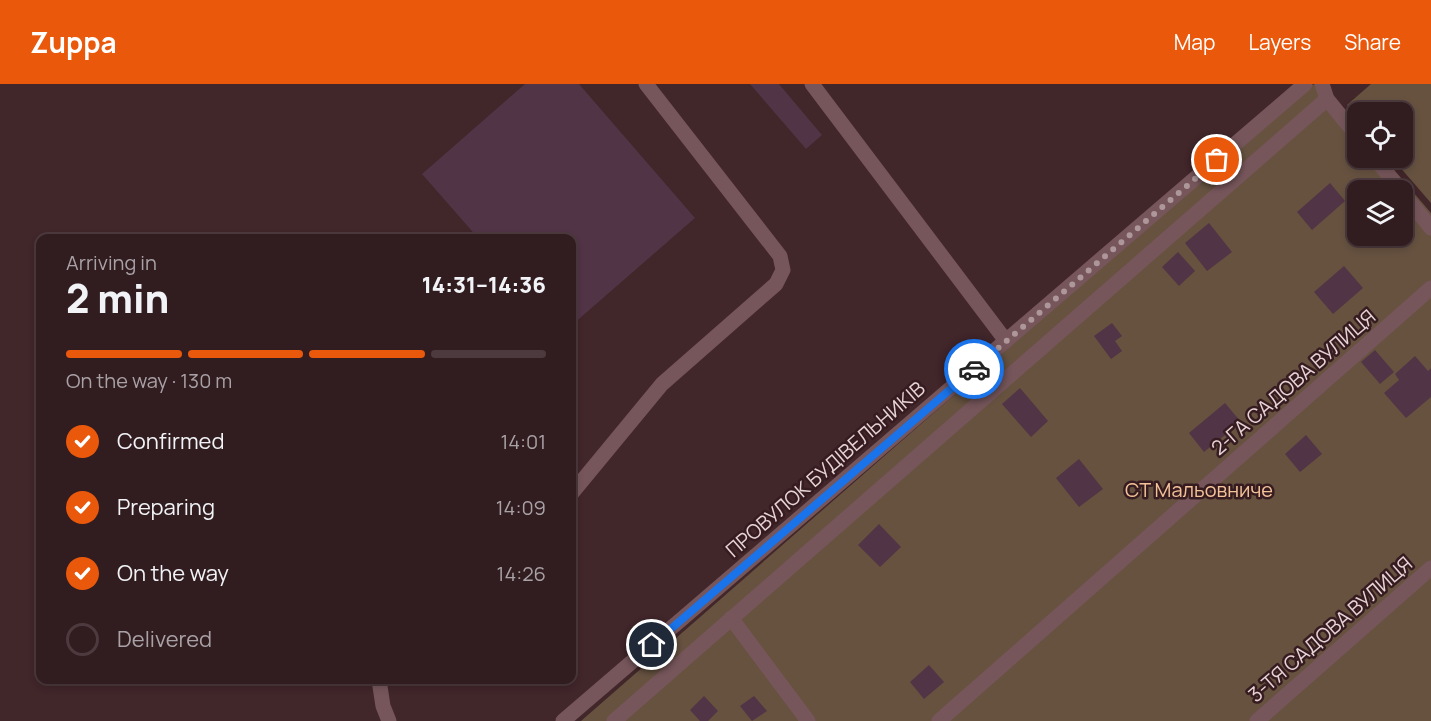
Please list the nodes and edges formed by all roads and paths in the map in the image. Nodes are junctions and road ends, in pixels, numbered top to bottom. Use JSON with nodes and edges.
{"nodes":[{"id":1,"x":646,"y":84,"type":"edge"},
{"id":2,"x":812,"y":84,"type":"edge"},
{"id":3,"x":1305,"y":84,"type":"edge"},
{"id":4,"x":1324,"y":91,"type":"edge"},
{"id":5,"x":1347,"y":122,"type":"edge"},
{"id":6,"x":1382,"y":168,"type":"edge"},
{"id":7,"x":1393,"y":180,"type":"edge"},
{"id":8,"x":1413,"y":205,"type":"edge"},
{"id":9,"x":1431,"y":228,"type":"edge"},
{"id":10,"x":1431,"y":288,"type":"edge"},
{"id":11,"x":1006,"y":341,"type":"junction"},
{"id":12,"x":576,"y":488,"type":"edge"},
{"id":13,"x":1431,"y":568,"type":"edge"},
{"id":14,"x":731,"y":618,"type":"junction"},
{"id":15,"x":380,"y":684,"type":"edge"},
{"id":16,"x":389,"y":721,"type":"edge"},
{"id":17,"x":563,"y":721,"type":"edge"},
{"id":18,"x":614,"y":721,"type":"edge"},
{"id":19,"x":808,"y":721,"type":"edge"},
{"id":20,"x":939,"y":721,"type":"edge"},
{"id":21,"x":1257,"y":721,"type":"edge"}],
"edges":[{"from":1,"to":12,"type":"street"},
{"from":2,"to":11,"type":"street"},
{"from":3,"to":11,"type":"street","name":"ПРОВУЛОК БУДІВЕЛЬНИКІВ"},
{"from":4,"to":5,"type":"street"},
{"from":4,"to":14,"type":"street"},
{"from":6,"to":7,"type":"street"},
{"from":8,"to":9,"type":"street"},
{"from":10,"to":20,"type":"street","name":"2-ГА САДОВА ВУЛИЦЯ"},
{"from":11,"to":17,"type":"street","name":"ПРОВУЛОК БУДІВЕЛЬНИКІВ"},
{"from":13,"to":21,"type":"street","name":"3-ТЯ САДОВА ВУЛИЦЯ"},
{"from":14,"to":18,"type":"street"},
{"from":14,"to":19,"type":"street"},
{"from":15,"to":16,"type":"street"}]}
